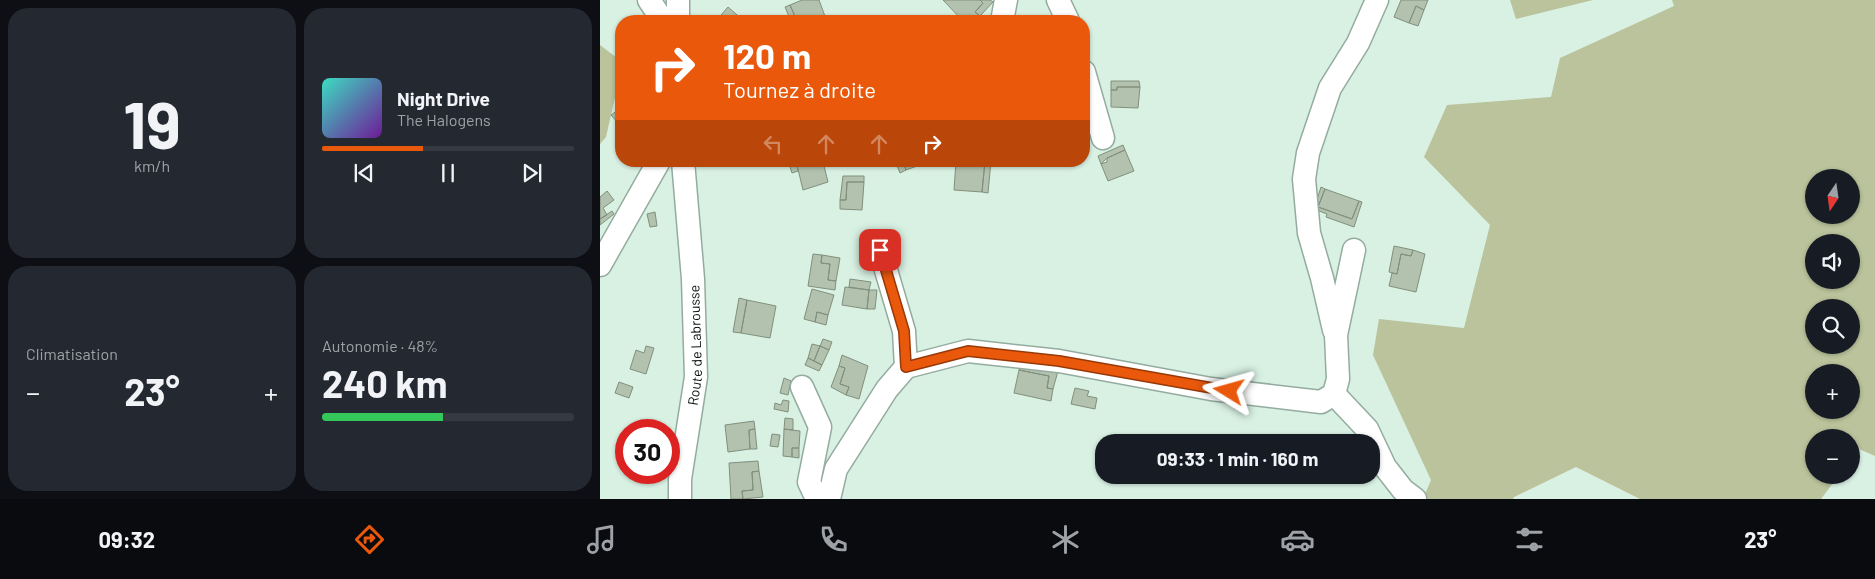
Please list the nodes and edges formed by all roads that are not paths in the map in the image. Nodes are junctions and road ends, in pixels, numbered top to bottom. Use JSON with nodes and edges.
{"nodes":[{"id":1,"x":649,"y":0,"type":"edge"},
{"id":2,"x":678,"y":0,"type":"edge"},
{"id":3,"x":1006,"y":0,"type":"edge"},
{"id":4,"x":1058,"y":0,"type":"edge"},
{"id":5,"x":1377,"y":0,"type":"edge"},
{"id":6,"x":658,"y":15,"type":"edge"},
{"id":7,"x":678,"y":15,"type":"edge"},
{"id":8,"x":1003,"y":15,"type":"edge"},
{"id":9,"x":1065,"y":15,"type":"edge"},
{"id":10,"x":1090,"y":93,"type":"edge"},
{"id":11,"x":1103,"y":138,"type":"dead end"},
{"id":12,"x":656,"y":167,"type":"edge"},
{"id":13,"x":684,"y":167,"type":"edge"},
{"id":14,"x":880,"y":250,"type":"dead end"},
{"id":15,"x":1354,"y":250,"type":"dead end"},
{"id":16,"x":600,"y":265,"type":"edge"},
{"id":17,"x":1336,"y":335,"type":"junction"},
{"id":18,"x":906,"y":367,"type":"junction"},
{"id":19,"x":802,"y":387,"type":"dead end"},
{"id":20,"x":1334,"y":394,"type":"junction"},
{"id":21,"x":680,"y":499,"type":"edge"},
{"id":22,"x":817,"y":499,"type":"edge"},
{"id":23,"x":829,"y":499,"type":"edge"},
{"id":24,"x":1414,"y":499,"type":"edge"}],
"edges":[{"from":1,"to":6,"type":"street"},
{"from":2,"to":7,"type":"street"},
{"from":3,"to":8,"type":"street"},
{"from":4,"to":9,"type":"street"},
{"from":5,"to":17,"type":"street"},
{"from":10,"to":11,"type":"street"},
{"from":12,"to":16,"type":"street"},
{"from":13,"to":21,"type":"street","name":"Route de Labrousse"},
{"from":14,"to":18,"type":"street"},
{"from":15,"to":17,"type":"street"},
{"from":17,"to":20,"type":"street"},
{"from":18,"to":20,"type":"street"},
{"from":18,"to":23,"type":"street"},
{"from":19,"to":22,"type":"street"},
{"from":20,"to":24,"type":"street"}]}
